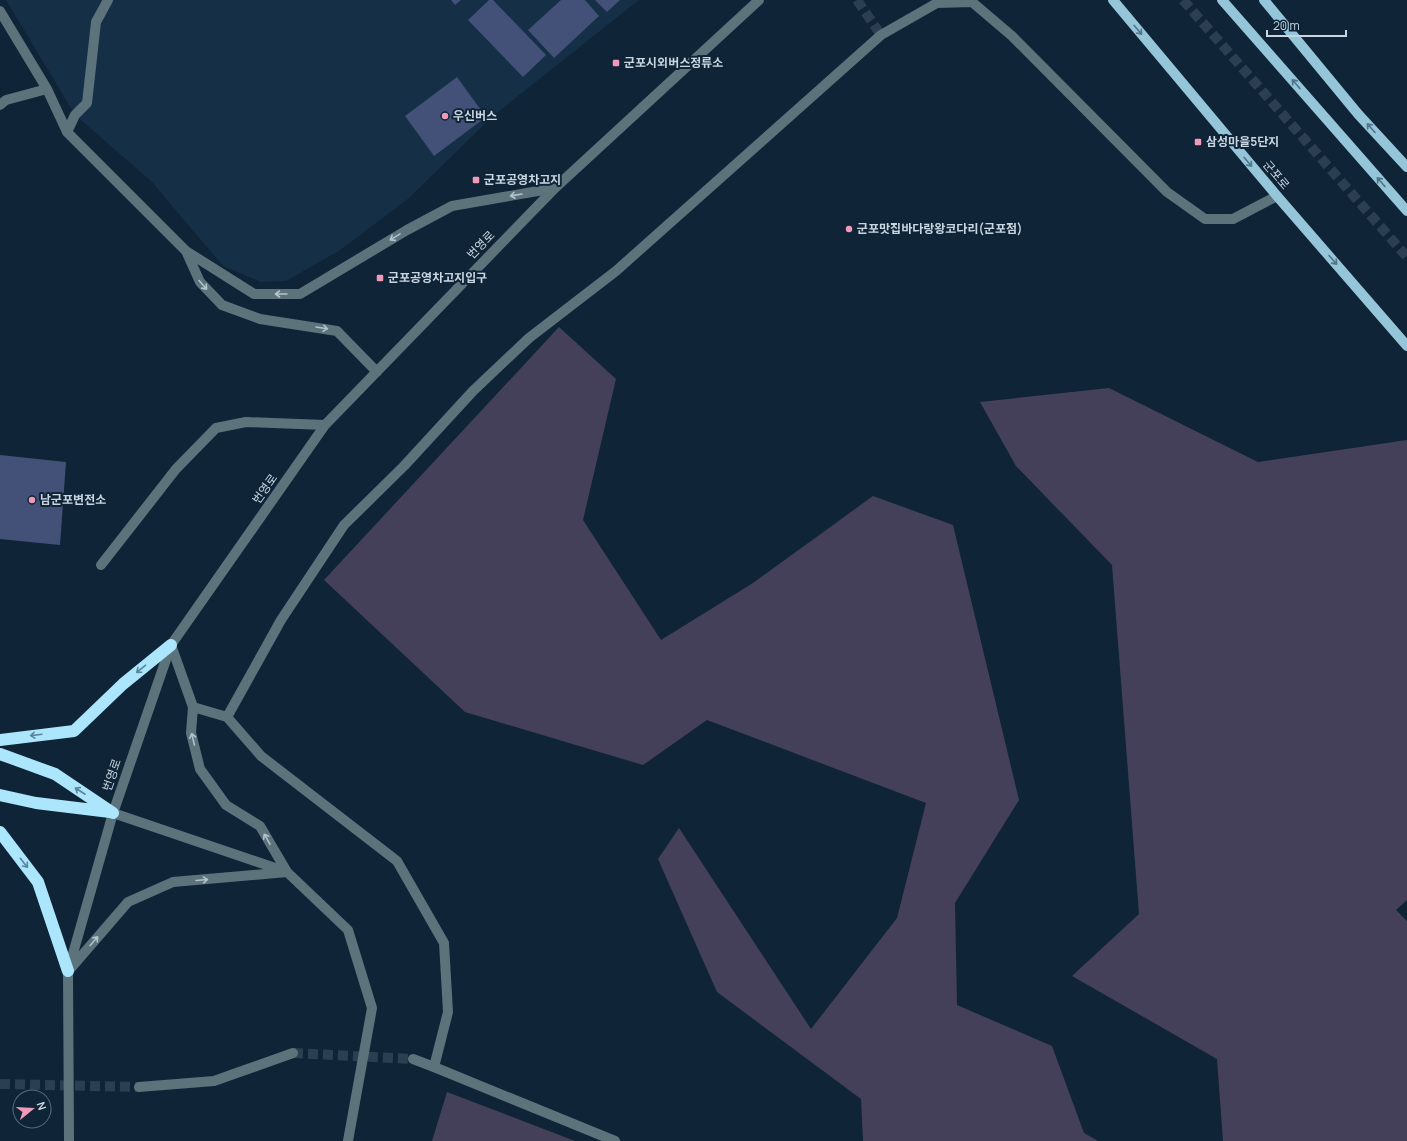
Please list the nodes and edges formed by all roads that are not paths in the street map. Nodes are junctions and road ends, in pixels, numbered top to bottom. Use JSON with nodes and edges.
{"nodes":[{"id":1,"x":108,"y":0,"type":"edge"},
{"id":2,"x":759,"y":0,"type":"edge"},
{"id":3,"x":1112,"y":0,"type":"edge"},
{"id":4,"x":1222,"y":0,"type":"edge"},
{"id":5,"x":1264,"y":0,"type":"edge"},
{"id":6,"x":0,"y":11,"type":"edge"},
{"id":7,"x":47,"y":89,"type":"junction"},
{"id":8,"x":0,"y":105,"type":"edge"},
{"id":9,"x":67,"y":132,"type":"junction"},
{"id":10,"x":1407,"y":167,"type":"edge"},
{"id":11,"x":555,"y":188,"type":"junction"},
{"id":12,"x":1277,"y":196,"type":"junction"},
{"id":13,"x":1407,"y":211,"type":"edge"},
{"id":14,"x":186,"y":251,"type":"junction"},
{"id":15,"x":1407,"y":346,"type":"edge"},
{"id":16,"x":377,"y":372,"type":"junction"},
{"id":17,"x":326,"y":425,"type":"junction"},
{"id":18,"x":101,"y":565,"type":"dead end"},
{"id":19,"x":172,"y":645,"type":"junction"},
{"id":20,"x":193,"y":707,"type":"junction"},
{"id":21,"x":227,"y":717,"type":"junction"},
{"id":22,"x":0,"y":740,"type":"edge"},
{"id":23,"x":0,"y":754,"type":"edge"},
{"id":24,"x":0,"y":795,"type":"edge"},
{"id":25,"x":113,"y":813,"type":"junction"},
{"id":26,"x":0,"y":832,"type":"edge"},
{"id":27,"x":287,"y":872,"type":"junction"},
{"id":28,"x":68,"y":971,"type":"junction"},
{"id":29,"x":293,"y":1053,"type":"tunnel mouth"},
{"id":30,"x":413,"y":1059,"type":"tunnel mouth"},
{"id":31,"x":434,"y":1067,"type":"junction"},
{"id":32,"x":139,"y":1087,"type":"tunnel mouth"},
{"id":33,"x":69,"y":1141,"type":"edge"},
{"id":34,"x":348,"y":1141,"type":"edge"},
{"id":35,"x":615,"y":1141,"type":"edge"}],
"edges":[{"from":1,"to":9,"type":"street"},
{"from":2,"to":11,"type":"street","name":"번영로"},
{"from":3,"to":12,"type":"main road","name":"군포로","one_way":true},
{"from":13,"to":4,"type":"main road","one_way":true},
{"from":10,"to":5,"type":"main road","one_way":true},
{"from":6,"to":7,"type":"street"},
{"from":7,"to":8,"type":"street"},
{"from":7,"to":9,"type":"street"},
{"from":9,"to":14,"type":"street"},
{"from":11,"to":14,"type":"street","one_way":true},
{"from":11,"to":16,"type":"street","name":"번영로"},
{"from":12,"to":15,"type":"main road","name":"군포로","one_way":true},
{"from":12,"to":21,"type":"street"},
{"from":14,"to":16,"type":"street","one_way":true},
{"from":16,"to":17,"type":"street","name":"번영로"},
{"from":17,"to":18,"type":"street"},
{"from":17,"to":19,"type":"street","name":"번영로"},
{"from":19,"to":20,"type":"street"},
{"from":19,"to":22,"type":"highway","one_way":true},
{"from":19,"to":25,"type":"street","name":"번영로"},
{"from":20,"to":21,"type":"street"},
{"from":27,"to":20,"type":"street","one_way":true},
{"from":21,"to":31,"type":"street"},
{"from":25,"to":23,"type":"highway","one_way":true},
{"from":24,"to":25,"type":"highway"},
{"from":25,"to":27,"type":"street"},
{"from":25,"to":28,"type":"street","name":"번영로"},
{"from":26,"to":28,"type":"highway","one_way":true},
{"from":28,"to":27,"type":"street","one_way":true},
{"from":27,"to":34,"type":"street"},
{"from":28,"to":33,"type":"street","name":"번영로"},
{"from":29,"to":32,"type":"street"},
{"from":30,"to":31,"type":"street"},
{"from":31,"to":35,"type":"street"}]}
